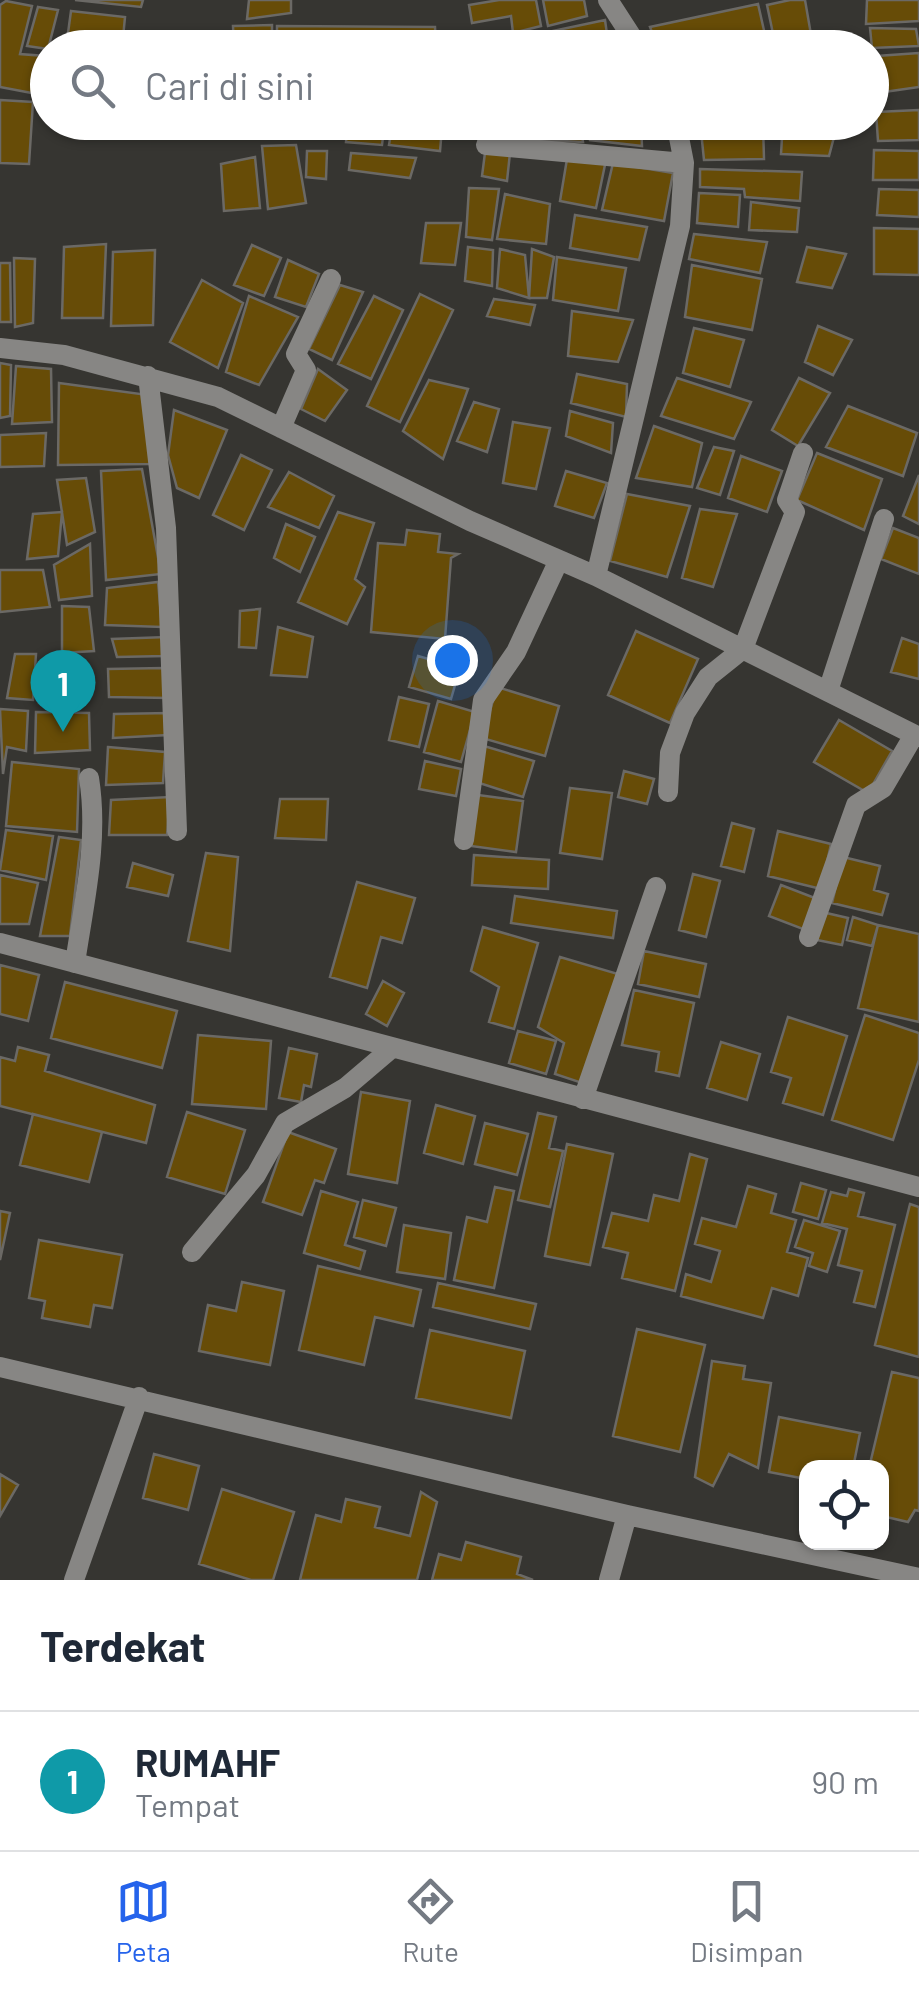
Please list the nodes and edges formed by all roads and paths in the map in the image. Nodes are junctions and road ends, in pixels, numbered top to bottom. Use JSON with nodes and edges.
{"nodes":[{"id":1,"x":608,"y":0,"type":"edge"},
{"id":2,"x":627,"y":30,"type":"edge"},
{"id":3,"x":679,"y":140,"type":"edge"},
{"id":4,"x":486,"y":145,"type":"dead end"},
{"id":5,"x":684,"y":164,"type":"junction"},
{"id":6,"x":331,"y":279,"type":"dead end"},
{"id":7,"x":0,"y":348,"type":"edge"},
{"id":8,"x":148,"y":376,"type":"junction"},
{"id":9,"x":281,"y":428,"type":"junction"},
{"id":10,"x":804,"y":453,"type":"dead end"},
{"id":11,"x":884,"y":518,"type":"dead end"},
{"id":12,"x":559,"y":560,"type":"junction"},
{"id":13,"x":596,"y":576,"type":"junction"},
{"id":14,"x":744,"y":650,"type":"junction"},
{"id":15,"x":828,"y":691,"type":"junction"},
{"id":16,"x":916,"y":736,"type":"edge"},
{"id":17,"x":89,"y":778,"type":"dead end"},
{"id":18,"x":668,"y":792,"type":"dead end"},
{"id":19,"x":178,"y":832,"type":"dead end"},
{"id":20,"x":464,"y":840,"type":"dead end"},
{"id":21,"x":656,"y":886,"type":"dead end"},
{"id":22,"x":809,"y":937,"type":"dead end"},
{"id":23,"x":0,"y":943,"type":"edge"},
{"id":24,"x":75,"y":963,"type":"junction"},
{"id":25,"x":392,"y":1048,"type":"junction"},
{"id":26,"x":583,"y":1099,"type":"junction"},
{"id":27,"x":919,"y":1187,"type":"edge"},
{"id":28,"x":192,"y":1252,"type":"dead end"},
{"id":29,"x":0,"y":1368,"type":"edge"},
{"id":30,"x":140,"y":1397,"type":"junction"},
{"id":31,"x":627,"y":1515,"type":"junction"},
{"id":32,"x":919,"y":1578,"type":"edge"},
{"id":33,"x":74,"y":1580,"type":"edge"},
{"id":34,"x":609,"y":1580,"type":"edge"}],
"edges":[{"from":1,"to":2,"type":"street"},
{"from":3,"to":5,"type":"street"},
{"from":4,"to":5,"type":"street"},
{"from":5,"to":13,"type":"street"},
{"from":6,"to":9,"type":"street"},
{"from":7,"to":8,"type":"street"},
{"from":8,"to":9,"type":"street"},
{"from":8,"to":19,"type":"street"},
{"from":9,"to":12,"type":"street"},
{"from":10,"to":14,"type":"street"},
{"from":11,"to":15,"type":"street"},
{"from":12,"to":13,"type":"street"},
{"from":12,"to":20,"type":"street"},
{"from":13,"to":14,"type":"street"},
{"from":14,"to":15,"type":"street"},
{"from":14,"to":18,"type":"street"},
{"from":15,"to":16,"type":"street"},
{"from":16,"to":22,"type":"street"},
{"from":17,"to":24,"type":"street"},
{"from":21,"to":26,"type":"street"},
{"from":23,"to":24,"type":"street"},
{"from":24,"to":25,"type":"street"},
{"from":25,"to":26,"type":"street"},
{"from":25,"to":28,"type":"street"},
{"from":26,"to":27,"type":"street"},
{"from":29,"to":30,"type":"street"},
{"from":30,"to":31,"type":"street"},
{"from":30,"to":33,"type":"street"},
{"from":31,"to":32,"type":"street"},
{"from":31,"to":34,"type":"street"}]}
